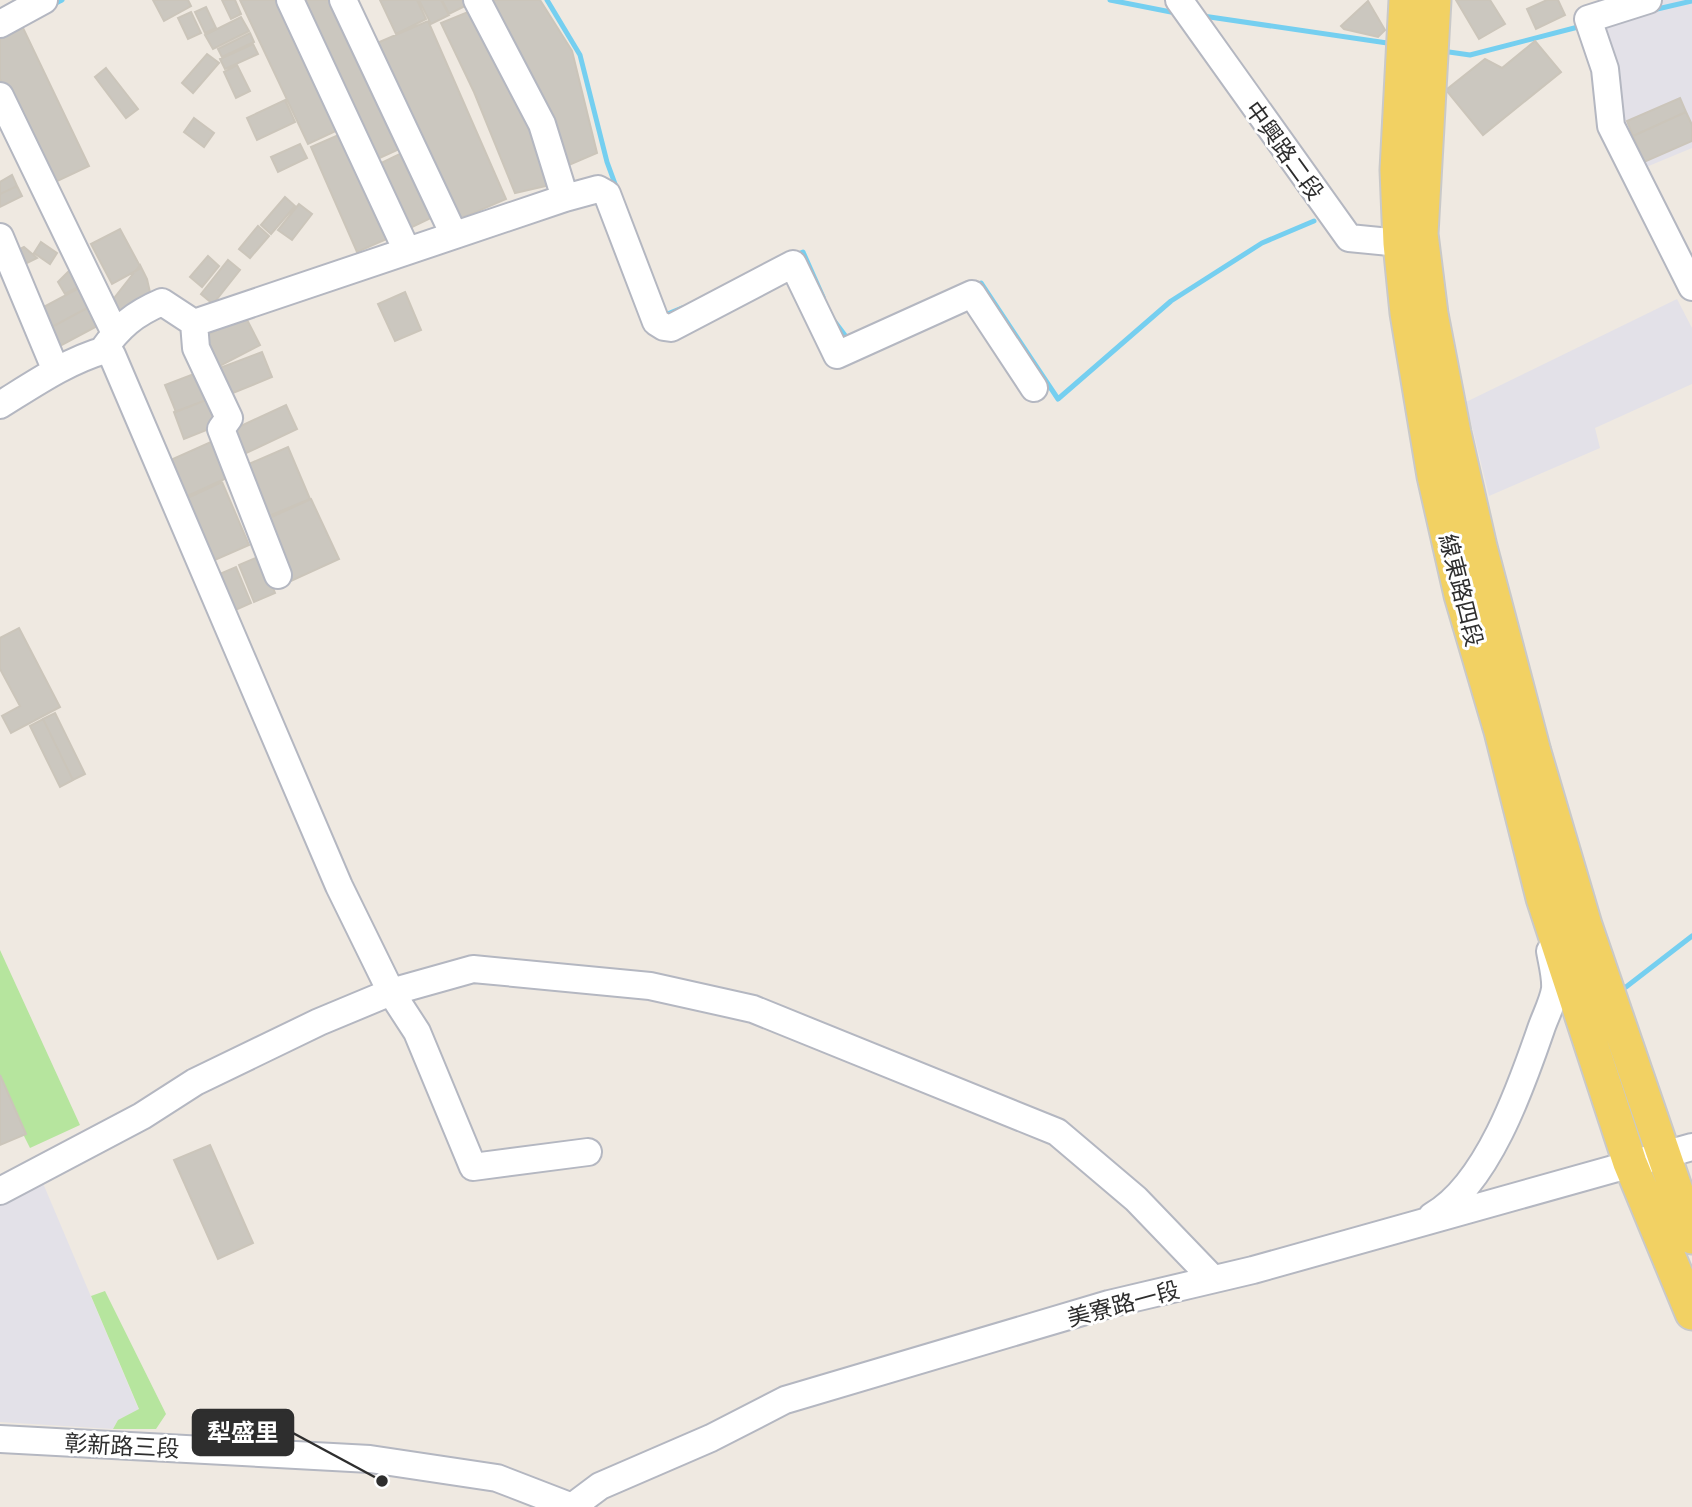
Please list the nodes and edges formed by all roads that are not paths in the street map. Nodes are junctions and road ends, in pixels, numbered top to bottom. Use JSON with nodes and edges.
{"nodes":[{"id":1,"x":44,"y":0,"type":"edge"},
{"id":2,"x":290,"y":0,"type":"edge"},
{"id":3,"x":343,"y":0,"type":"edge"},
{"id":4,"x":477,"y":0,"type":"edge"},
{"id":5,"x":1179,"y":0,"type":"edge"},
{"id":6,"x":1406,"y":0,"type":"edge"},
{"id":7,"x":1434,"y":0,"type":"edge"},
{"id":8,"x":1648,"y":0,"type":"edge"},
{"id":9,"x":0,"y":24,"type":"edge"},
{"id":10,"x":0,"y":96,"type":"edge"},
{"id":11,"x":565,"y":198,"type":"junction"},
{"id":12,"x":454,"y":235,"type":"junction"},
{"id":13,"x":0,"y":237,"type":"edge"},
{"id":14,"x":1410,"y":238,"type":"junction"},
{"id":15,"x":407,"y":251,"type":"junction"},
{"id":16,"x":1692,"y":287,"type":"edge"},
{"id":17,"x":194,"y":323,"type":"junction"},
{"id":18,"x":108,"y":342,"type":"junction"},
{"id":19,"x":56,"y":371,"type":"junction"},
{"id":20,"x":1034,"y":388,"type":"dead end"},
{"id":21,"x":0,"y":405,"type":"edge"},
{"id":22,"x":278,"y":575,"type":"dead end"},
{"id":23,"x":1543,"y":898,"type":"junction"},
{"id":24,"x":391,"y":992,"type":"junction"},
{"id":25,"x":1677,"y":1150,"type":"edge"},
{"id":26,"x":587,"y":1152,"type":"dead end"},
{"id":27,"x":1630,"y":1163,"type":"junction"},
{"id":28,"x":0,"y":1191,"type":"edge"},
{"id":29,"x":1414,"y":1226,"type":"junction"},
{"id":30,"x":1692,"y":1237,"type":"edge"},
{"id":31,"x":1213,"y":1279,"type":"junction"},
{"id":32,"x":1692,"y":1313,"type":"edge"},
{"id":33,"x":0,"y":1439,"type":"edge"},
{"id":34,"x":572,"y":1507,"type":"edge"}],
"edges":[{"from":1,"to":9,"type":"street"},
{"from":2,"to":15,"type":"street"},
{"from":3,"to":12,"type":"street"},
{"from":4,"to":11,"type":"street"},
{"from":5,"to":14,"type":"street","name":"中興路二段"},
{"from":6,"to":14,"type":"main road","name":"線東路四段"},
{"from":7,"to":14,"type":"main road","name":"線東路四段"},
{"from":8,"to":16,"type":"street"},
{"from":10,"to":18,"type":"street"},
{"from":11,"to":12,"type":"street"},
{"from":11,"to":20,"type":"street"},
{"from":12,"to":15,"type":"street"},
{"from":13,"to":19,"type":"street"},
{"from":14,"to":23,"type":"main road","name":"線東路四段"},
{"from":14,"to":25,"type":"main road","name":"線東路四段"},
{"from":15,"to":17,"type":"street"},
{"from":17,"to":18,"type":"street"},
{"from":17,"to":22,"type":"street"},
{"from":18,"to":19,"type":"street"},
{"from":18,"to":24,"type":"street"},
{"from":19,"to":21,"type":"street"},
{"from":23,"to":27,"type":"main road","name":"線東路四段"},
{"from":23,"to":29,"type":"street"},
{"from":24,"to":26,"type":"street"},
{"from":24,"to":28,"type":"street"},
{"from":24,"to":31,"type":"street"},
{"from":25,"to":27,"type":"street","name":"美寮路一段"},
{"from":25,"to":30,"type":"main road","name":"線東路四段"},
{"from":27,"to":29,"type":"street","name":"美寮路一段"},
{"from":27,"to":32,"type":"main road","name":"線東路四段"},
{"from":29,"to":31,"type":"street","name":"美寮路一段"},
{"from":31,"to":34,"type":"street","name":"美寮路一段"},
{"from":33,"to":34,"type":"street","name":"彰新路三段"}]}
